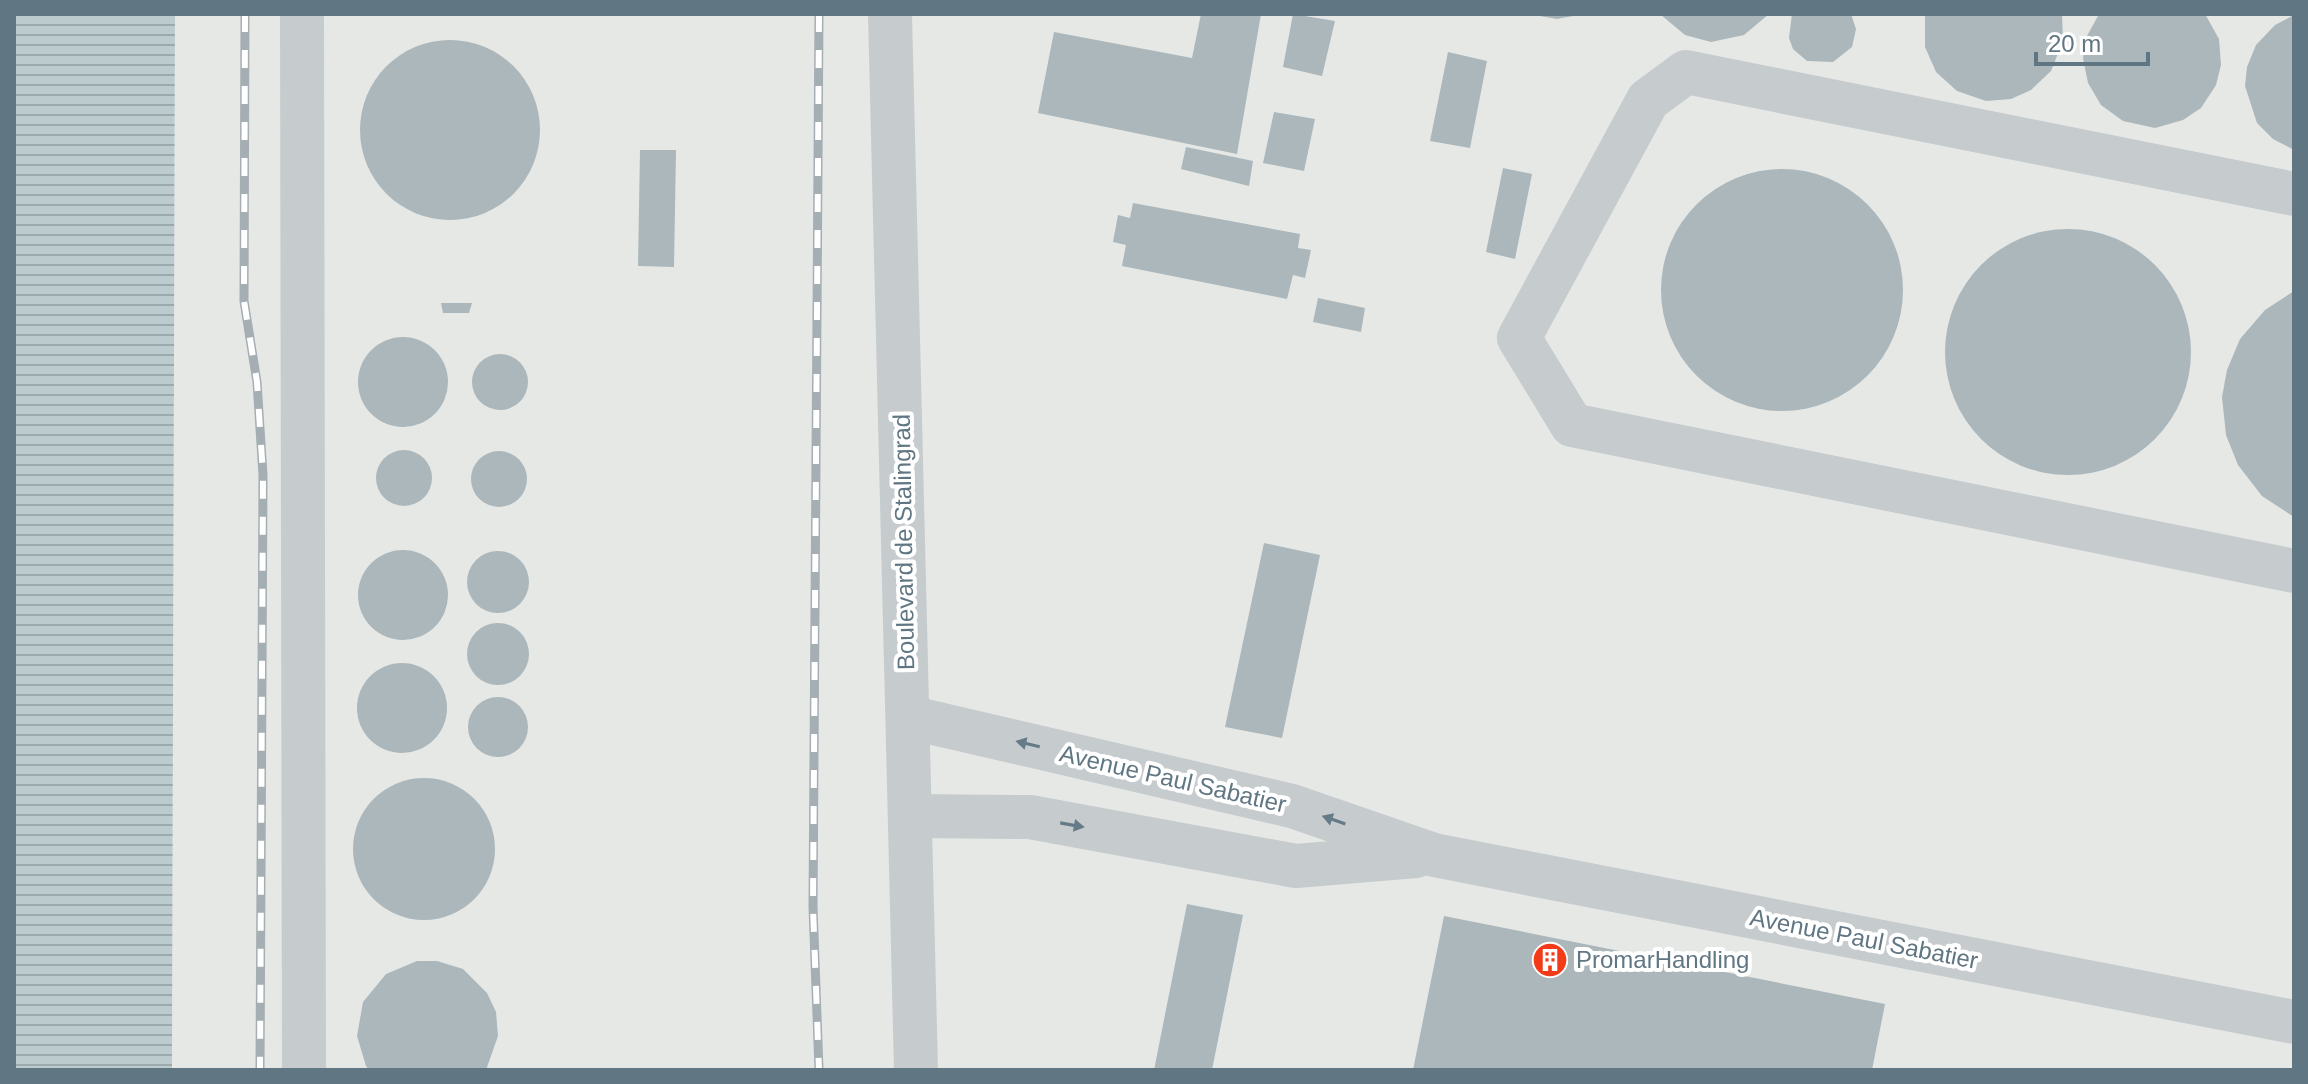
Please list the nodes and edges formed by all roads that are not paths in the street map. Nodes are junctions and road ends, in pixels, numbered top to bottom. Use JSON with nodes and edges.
{"nodes":[{"id":1,"x":302,"y":14,"type":"edge"},
{"id":2,"x":890,"y":14,"type":"edge"},
{"id":3,"x":2294,"y":194,"type":"edge"},
{"id":4,"x":2294,"y":571,"type":"edge"},
{"id":5,"x":908,"y":717,"type":"junction"},
{"id":6,"x":911,"y":816,"type":"junction"},
{"id":7,"x":1434,"y":855,"type":"junction"},
{"id":8,"x":2294,"y":1022,"type":"edge"},
{"id":9,"x":304,"y":1070,"type":"edge"},
{"id":10,"x":916,"y":1070,"type":"edge"}],
"edges":[{"from":1,"to":9,"type":"street"},
{"from":2,"to":5,"type":"street","name":"Boulevard de Stalingrad"},
{"from":3,"to":4,"type":"street"},
{"from":5,"to":6,"type":"street","name":"Boulevard de Stalingrad"},
{"from":7,"to":5,"type":"street","name":"Avenue Paul Sabatier","one_way":true},
{"from":6,"to":7,"type":"street","name":"Avenue Paul Sabatier","one_way":true},
{"from":6,"to":10,"type":"street","name":"Boulevard de Stalingrad"},
{"from":7,"to":8,"type":"street","name":"Avenue Paul Sabatier"}]}
